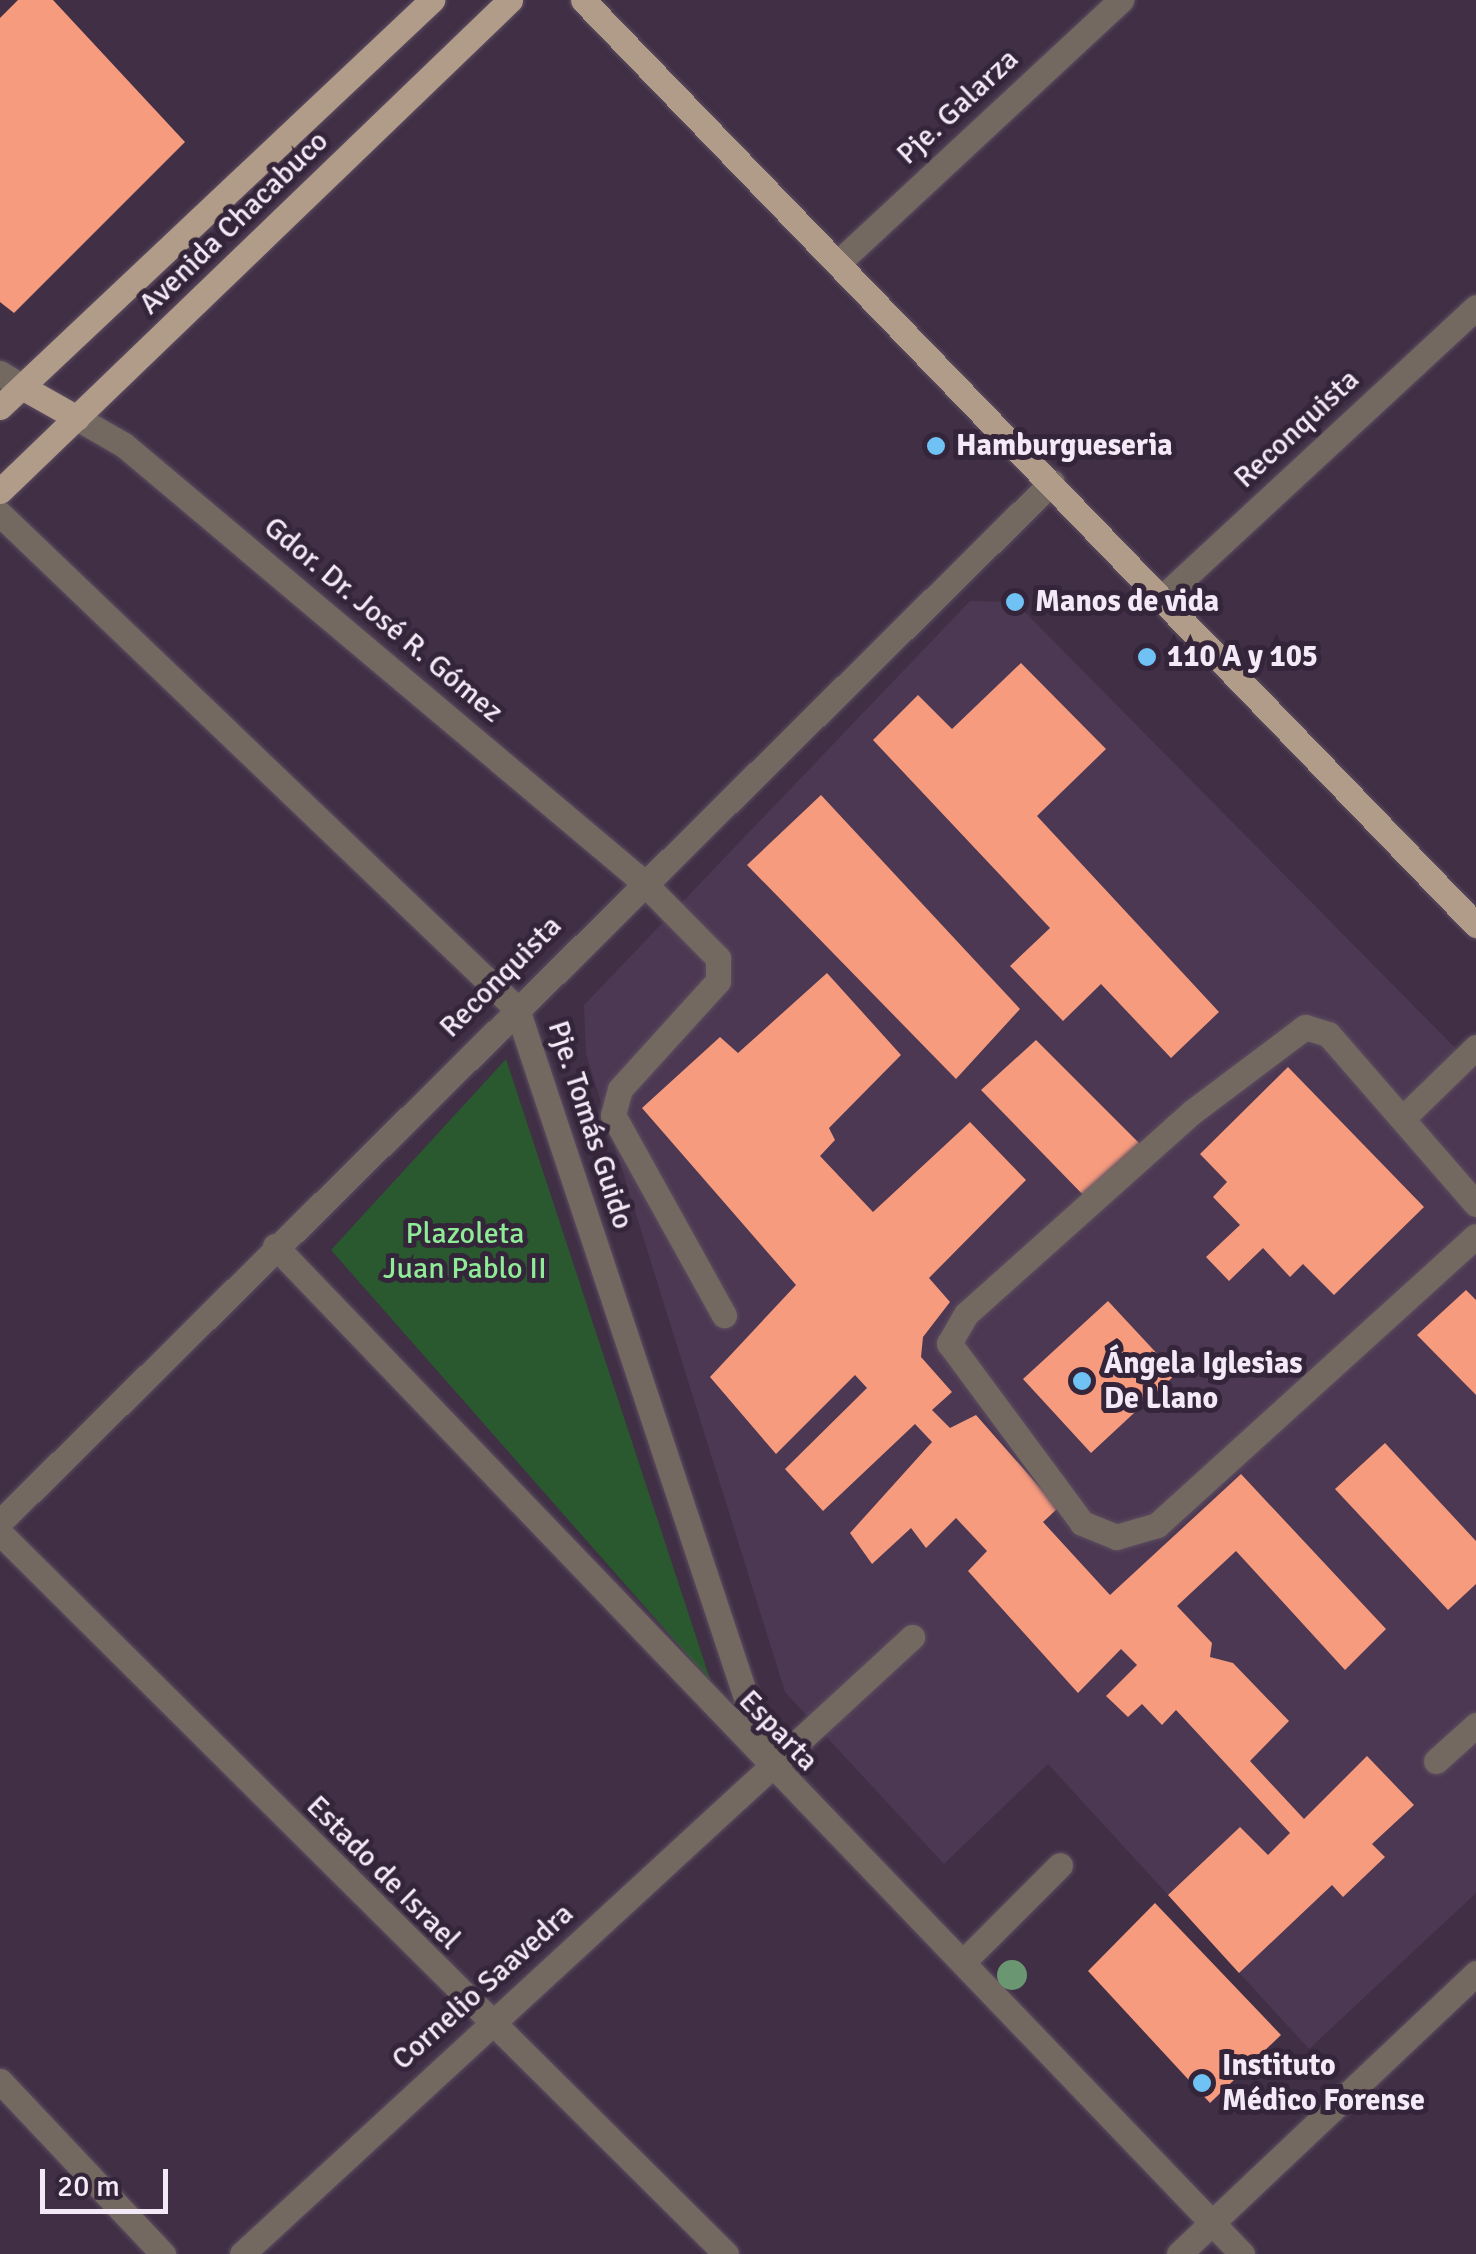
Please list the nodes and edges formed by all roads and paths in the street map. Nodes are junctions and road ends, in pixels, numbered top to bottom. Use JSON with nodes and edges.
{"nodes":[{"id":1,"x":432,"y":0,"type":"edge"},
{"id":2,"x":510,"y":0,"type":"edge"},
{"id":3,"x":583,"y":0,"type":"edge"},
{"id":4,"x":1121,"y":0,"type":"edge"},
{"id":5,"x":840,"y":261,"type":"junction"},
{"id":6,"x":1476,"y":307,"type":"edge"},
{"id":7,"x":11,"y":380,"type":"edge"},
{"id":8,"x":0,"y":407,"type":"edge"},
{"id":9,"x":76,"y":418,"type":"junction"},
{"id":10,"x":1052,"y":482,"type":"junction"},
{"id":11,"x":0,"y":491,"type":"edge"},
{"id":12,"x":0,"y":514,"type":"edge"},
{"id":13,"x":1162,"y":598,"type":"junction"},
{"id":14,"x":642,"y":880,"type":"junction"},
{"id":15,"x":1476,"y":925,"type":"edge"},
{"id":16,"x":517,"y":1009,"type":"junction"},
{"id":17,"x":1476,"y":1047,"type":"edge"},
{"id":18,"x":1403,"y":1118,"type":"junction"},
{"id":19,"x":1476,"y":1204,"type":"edge"},
{"id":20,"x":1476,"y":1236,"type":"edge"},
{"id":21,"x":275,"y":1246,"type":"junction"},
{"id":22,"x":724,"y":1316,"type":"dead end"},
{"id":23,"x":0,"y":1522,"type":"edge"},
{"id":24,"x":0,"y":1533,"type":"edge"},
{"id":25,"x":912,"y":1636,"type":"dead end"},
{"id":26,"x":1476,"y":1724,"type":"edge"},
{"id":27,"x":1436,"y":1761,"type":"dead end"},
{"id":28,"x":770,"y":1770,"type":"junction"},
{"id":29,"x":1060,"y":1865,"type":"dead end"},
{"id":30,"x":963,"y":1962,"type":"junction"},
{"id":31,"x":1476,"y":1974,"type":"edge"},
{"id":32,"x":488,"y":2025,"type":"junction"},
{"id":33,"x":0,"y":2081,"type":"edge"},
{"id":34,"x":1211,"y":2224,"type":"junction"},
{"id":35,"x":163,"y":2254,"type":"edge"},
{"id":36,"x":242,"y":2254,"type":"edge"},
{"id":37,"x":726,"y":2254,"type":"edge"},
{"id":38,"x":1179,"y":2254,"type":"edge"},
{"id":39,"x":1242,"y":2254,"type":"edge"}],
"edges":[{"from":1,"to":7,"type":"main road","name":"Avenida Chacabuco"},
{"from":2,"to":9,"type":"main road","name":"Avenida Chacabuco"},
{"from":3,"to":5,"type":"main road"},
{"from":4,"to":5,"type":"street","name":"Pje. Galarza"},
{"from":5,"to":10,"type":"main road"},
{"from":6,"to":13,"type":"street","name":"Reconquista"},
{"from":7,"to":8,"type":"main road","name":"Avenida Chacabuco"},
{"from":7,"to":9,"type":"main road"},
{"from":9,"to":11,"type":"main road","name":"Avenida Chacabuco"},
{"from":9,"to":14,"type":"street","name":"Gdor. Dr. José R. Gómez"},
{"from":10,"to":13,"type":"main road"},
{"from":10,"to":14,"type":"street","name":"Reconquista"},
{"from":12,"to":16,"type":"street","name":"Pje. Tomás Guido"},
{"from":13,"to":15,"type":"main road"},
{"from":14,"to":16,"type":"street","name":"Reconquista"},
{"from":14,"to":22,"type":"street","name":"Gdor. Dr. José R. Gómez"},
{"from":16,"to":21,"type":"street","name":"Reconquista"},
{"from":16,"to":28,"type":"street","name":"Pje. Tomás Guido"},
{"from":17,"to":18,"type":"street"},
{"from":18,"to":19,"type":"street"},
{"from":18,"to":20,"type":"street"},
{"from":21,"to":23,"type":"street","name":"Reconquista"},
{"from":21,"to":28,"type":"street","name":"Esparta"},
{"from":24,"to":32,"type":"street","name":"Estado de Israel"},
{"from":25,"to":28,"type":"street","name":"Cornelio Saavedra"},
{"from":26,"to":27,"type":"street"},
{"from":28,"to":30,"type":"street","name":"Esparta"},
{"from":28,"to":32,"type":"street","name":"Cornelio Saavedra"},
{"from":29,"to":30,"type":"street"},
{"from":30,"to":34,"type":"street","name":"Esparta"},
{"from":31,"to":34,"type":"street"},
{"from":32,"to":36,"type":"street","name":"Cornelio Saavedra"},
{"from":32,"to":37,"type":"street","name":"Estado de Israel"},
{"from":33,"to":35,"type":"street"},
{"from":34,"to":38,"type":"street"},
{"from":34,"to":39,"type":"street","name":"Esparta"}]}
